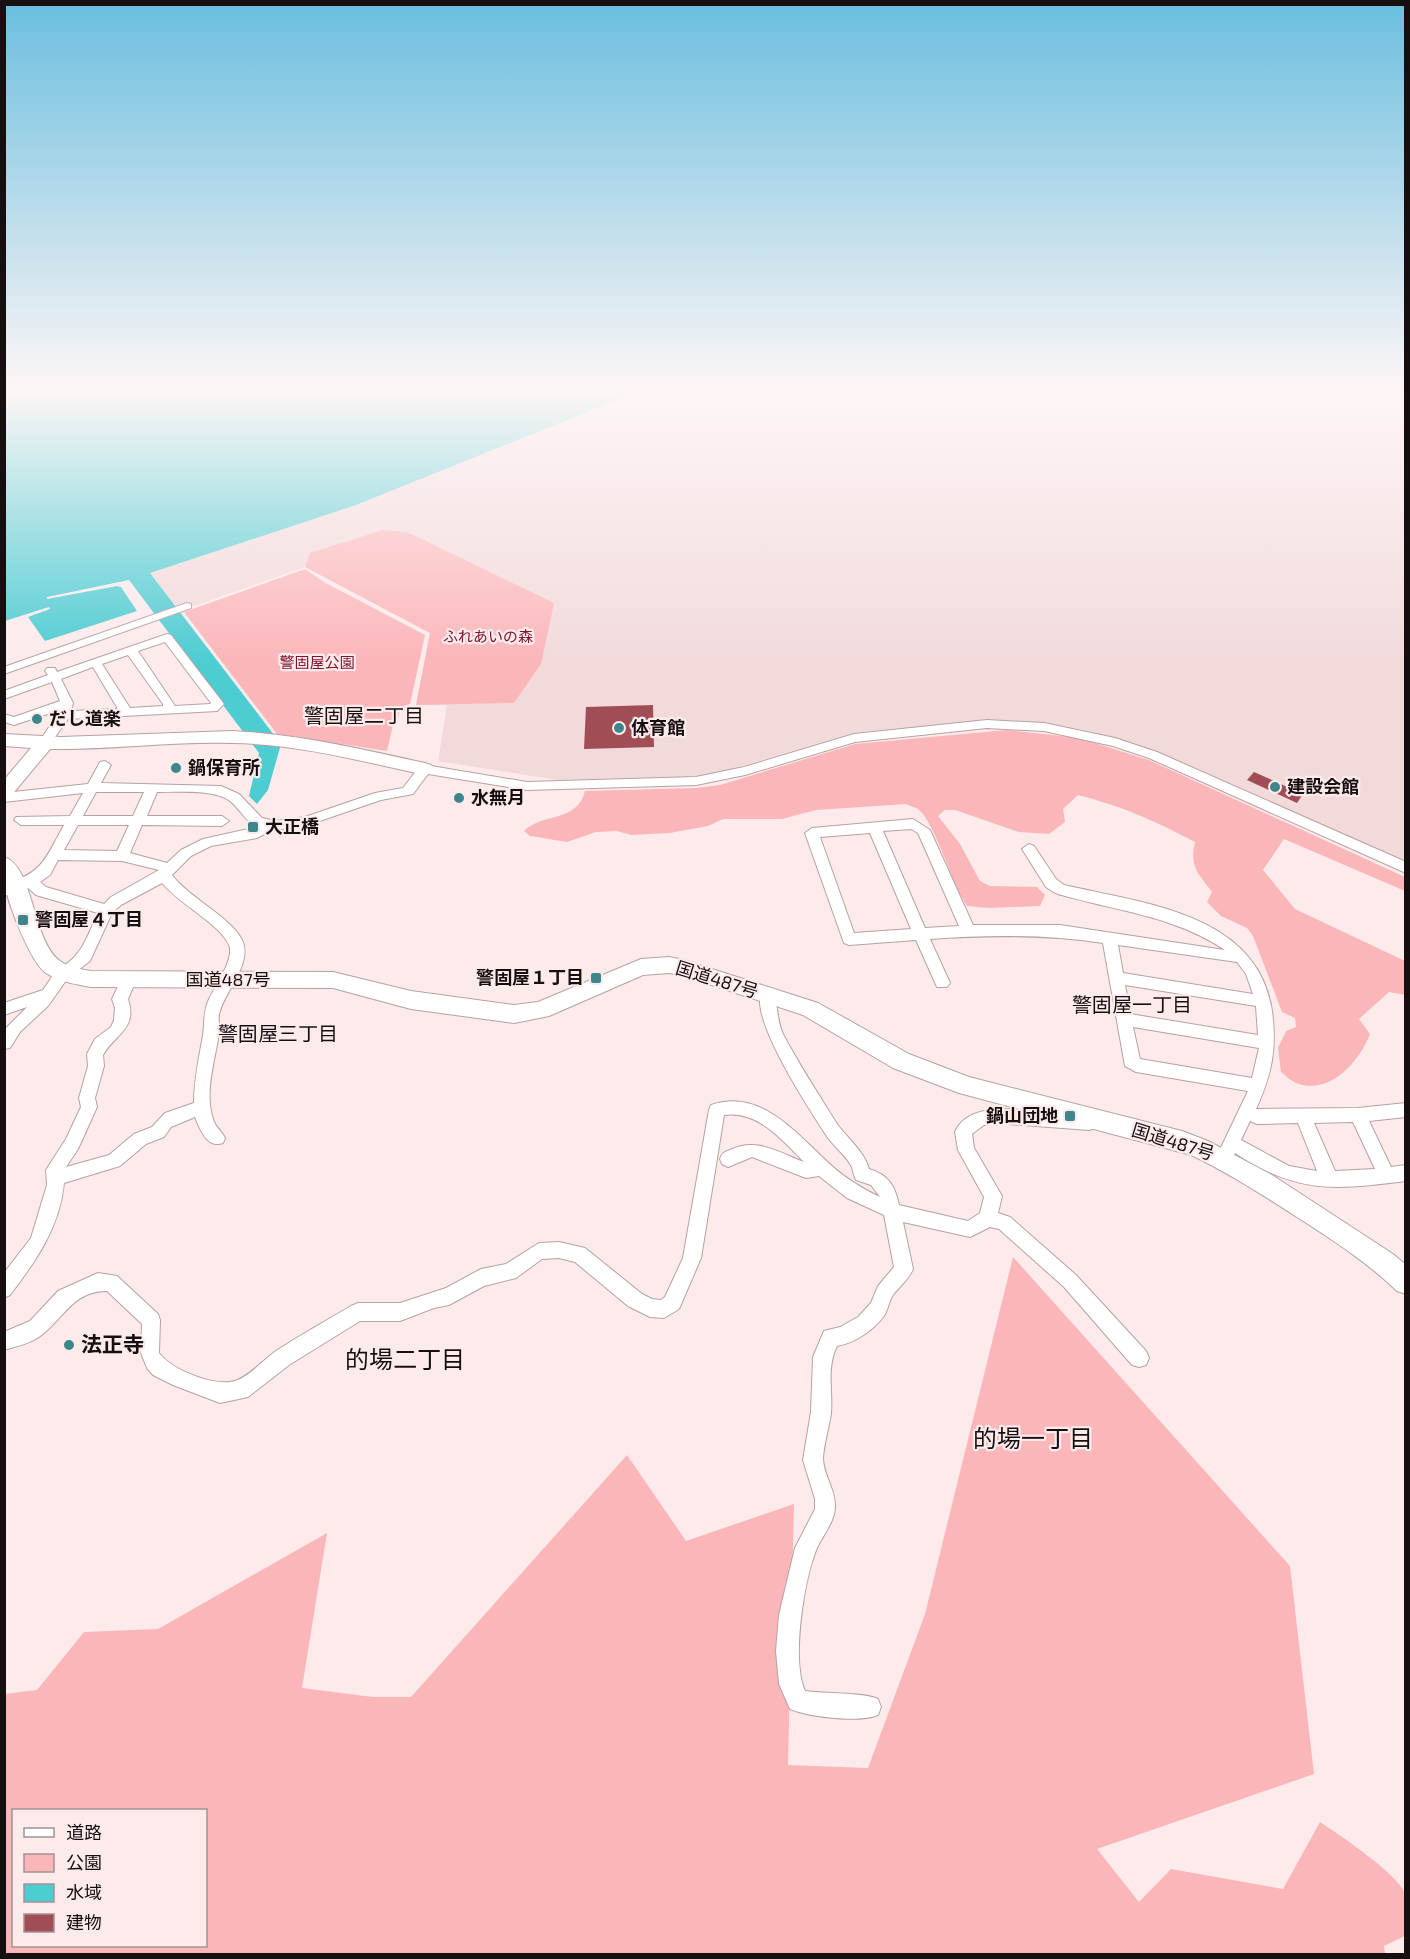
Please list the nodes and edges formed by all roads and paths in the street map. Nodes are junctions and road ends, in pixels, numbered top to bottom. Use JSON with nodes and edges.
{"nodes":[{"id":1,"x":184,"y":607,"type":"dead end"},
{"id":2,"x":131,"y":650,"type":"junction"},
{"id":3,"x":43,"y":658,"type":"junction"},
{"id":4,"x":96,"y":663,"type":"junction"},
{"id":5,"x":4,"y":671,"type":"edge"},
{"id":6,"x":55,"y":678,"type":"junction"},
{"id":7,"x":4,"y":695,"type":"edge"},
{"id":8,"x":66,"y":709,"type":"junction"},
{"id":9,"x":168,"y":710,"type":"junction"},
{"id":10,"x":123,"y":712,"type":"junction"},
{"id":11,"x":4,"y":718,"type":"edge"},
{"id":12,"x":4,"y":740,"type":"edge"},
{"id":13,"x":44,"y":744,"type":"junction"},
{"id":14,"x":105,"y":765,"type":"dead end"},
{"id":15,"x":425,"y":769,"type":"junction"},
{"id":16,"x":91,"y":789,"type":"junction"},
{"id":17,"x":152,"y":789,"type":"junction"},
{"id":18,"x":6,"y":791,"type":"edge"},
{"id":19,"x":238,"y":799,"type":"junction"},
{"id":20,"x":21,"y":820,"type":"dead end"},
{"id":21,"x":74,"y":821,"type":"junction"},
{"id":22,"x":138,"y":821,"type":"junction"},
{"id":23,"x":222,"y":821,"type":"junction"},
{"id":24,"x":270,"y":825,"type":"junction"},
{"id":25,"x":874,"y":827,"type":"junction"},
{"id":26,"x":821,"y":831,"type":"junction"},
{"id":27,"x":1029,"y":849,"type":"dead end"},
{"id":28,"x":186,"y":853,"type":"junction"},
{"id":29,"x":54,"y":855,"type":"junction"},
{"id":30,"x":122,"y":856,"type":"junction"},
{"id":31,"x":4,"y":864,"type":"edge"},
{"id":32,"x":1406,"y":868,"type":"edge"},
{"id":33,"x":166,"y":872,"type":"junction"},
{"id":34,"x":17,"y":886,"type":"edge"},
{"id":35,"x":907,"y":904,"type":"junction"},
{"id":36,"x":106,"y":910,"type":"junction"},
{"id":37,"x":969,"y":931,"type":"junction"},
{"id":38,"x":919,"y":934,"type":"junction"},
{"id":39,"x":1109,"y":938,"type":"junction"},
{"id":40,"x":1239,"y":955,"type":"junction"},
{"id":41,"x":65,"y":973,"type":"junction"},
{"id":42,"x":1116,"y":978,"type":"junction"},
{"id":43,"x":128,"y":980,"type":"junction"},
{"id":44,"x":227,"y":980,"type":"junction"},
{"id":45,"x":942,"y":983,"type":"dead end"},
{"id":46,"x":49,"y":993,"type":"junction"},
{"id":47,"x":767,"y":995,"type":"junction"},
{"id":48,"x":1262,"y":1001,"type":"junction"},
{"id":49,"x":4,"y":1009,"type":"edge"},
{"id":50,"x":1124,"y":1020,"type":"junction"},
{"id":51,"x":1267,"y":1043,"type":"junction"},
{"id":52,"x":4,"y":1044,"type":"edge"},
{"id":53,"x":1256,"y":1087,"type":"junction"},
{"id":54,"x":202,"y":1107,"type":"junction"},
{"id":55,"x":1406,"y":1110,"type":"edge"},
{"id":56,"x":1245,"y":1111,"type":"junction"},
{"id":57,"x":1358,"y":1115,"type":"junction"},
{"id":58,"x":1303,"y":1116,"type":"junction"},
{"id":59,"x":1107,"y":1123,"type":"junction"},
{"id":60,"x":217,"y":1138,"type":"dead end"},
{"id":61,"x":1228,"y":1150,"type":"junction"},
{"id":62,"x":728,"y":1159,"type":"dead end"},
{"id":63,"x":823,"y":1168,"type":"junction"},
{"id":64,"x":1406,"y":1173,"type":"edge"},
{"id":65,"x":54,"y":1175,"type":"junction"},
{"id":66,"x":1386,"y":1175,"type":"junction"},
{"id":67,"x":1329,"y":1178,"type":"junction"},
{"id":68,"x":892,"y":1211,"type":"junction"},
{"id":69,"x":988,"y":1218,"type":"junction"},
{"id":70,"x":1406,"y":1282,"type":"edge"},
{"id":71,"x":4,"y":1289,"type":"edge"},
{"id":72,"x":4,"y":1341,"type":"edge"},
{"id":73,"x":1139,"y":1358,"type":"dead end"},
{"id":74,"x":870,"y":1707,"type":"dead end"}],
"edges":[{"from":1,"to":3,"type":"street"},
{"from":2,"to":4,"type":"street"},
{"from":2,"to":9,"type":"street"},
{"from":2,"to":9,"type":"street"},
{"from":3,"to":5,"type":"street"},
{"from":3,"to":6,"type":"street"},
{"from":4,"to":6,"type":"street"},
{"from":4,"to":10,"type":"street"},
{"from":6,"to":7,"type":"street"},
{"from":6,"to":8,"type":"street"},
{"from":8,"to":10,"type":"street"},
{"from":8,"to":11,"type":"street"},
{"from":8,"to":13,"type":"street"},
{"from":9,"to":10,"type":"street"},
{"from":12,"to":13,"type":"highway"},
{"from":13,"to":15,"type":"highway"},
{"from":13,"to":18,"type":"highway"},
{"from":14,"to":16,"type":"street"},
{"from":15,"to":24,"type":"street"},
{"from":15,"to":32,"type":"street"},
{"from":16,"to":17,"type":"street"},
{"from":16,"to":18,"type":"street"},
{"from":16,"to":21,"type":"street"},
{"from":17,"to":19,"type":"street"},
{"from":17,"to":22,"type":"street"},
{"from":19,"to":23,"type":"street"},
{"from":19,"to":24,"type":"street"},
{"from":20,"to":21,"type":"street"},
{"from":21,"to":22,"type":"street"},
{"from":21,"to":29,"type":"street"},
{"from":22,"to":23,"type":"street"},
{"from":22,"to":30,"type":"street"},
{"from":23,"to":28,"type":"street"},
{"from":24,"to":28,"type":"street"},
{"from":25,"to":26,"type":"street"},
{"from":25,"to":35,"type":"street"},
{"from":25,"to":37,"type":"street"},
{"from":26,"to":35,"type":"street"},
{"from":26,"to":38,"type":"street"},
{"from":27,"to":40,"type":"street"},
{"from":28,"to":33,"type":"street"},
{"from":29,"to":30,"type":"street"},
{"from":29,"to":34,"type":"street"},
{"from":30,"to":33,"type":"street"},
{"from":31,"to":34,"type":"highway"},
{"from":33,"to":36,"type":"street"},
{"from":33,"to":44,"type":"street"},
{"from":34,"to":36,"type":"street"},
{"from":34,"to":41,"type":"highway"},
{"from":35,"to":38,"type":"street"},
{"from":36,"to":41,"type":"street"},
{"from":37,"to":38,"type":"street"},
{"from":37,"to":39,"type":"street"},
{"from":38,"to":45,"type":"street"},
{"from":39,"to":40,"type":"street"},
{"from":39,"to":42,"type":"street"},
{"from":40,"to":48,"type":"street"},
{"from":41,"to":43,"type":"highway","name":"国道487号"},
{"from":41,"to":46,"type":"street"},
{"from":42,"to":48,"type":"street"},
{"from":42,"to":50,"type":"street"},
{"from":43,"to":44,"type":"highway","name":"国道487号"},
{"from":43,"to":65,"type":"street"},
{"from":44,"to":47,"type":"highway","name":"国道487号"},
{"from":44,"to":54,"type":"street"},
{"from":46,"to":49,"type":"street"},
{"from":46,"to":52,"type":"street"},
{"from":47,"to":59,"type":"highway","name":"国道487号"},
{"from":47,"to":68,"type":"street"},
{"from":48,"to":51,"type":"street"},
{"from":50,"to":51,"type":"street"},
{"from":50,"to":53,"type":"street"},
{"from":51,"to":53,"type":"street"},
{"from":53,"to":56,"type":"street"},
{"from":54,"to":60,"type":"street"},
{"from":54,"to":65,"type":"street"},
{"from":55,"to":57,"type":"street"},
{"from":56,"to":58,"type":"street"},
{"from":56,"to":61,"type":"street"},
{"from":57,"to":58,"type":"street"},
{"from":57,"to":66,"type":"street"},
{"from":58,"to":67,"type":"street"},
{"from":59,"to":61,"type":"highway","name":"国道487号"},
{"from":59,"to":69,"type":"street"},
{"from":61,"to":67,"type":"street"},
{"from":61,"to":70,"type":"highway","name":"国道487号"},
{"from":62,"to":63,"type":"street"},
{"from":63,"to":68,"type":"street"},
{"from":63,"to":72,"type":"street"},
{"from":64,"to":66,"type":"street"},
{"from":65,"to":71,"type":"street"},
{"from":66,"to":67,"type":"street"},
{"from":68,"to":69,"type":"street"},
{"from":68,"to":74,"type":"street"},
{"from":69,"to":73,"type":"street"}]}
